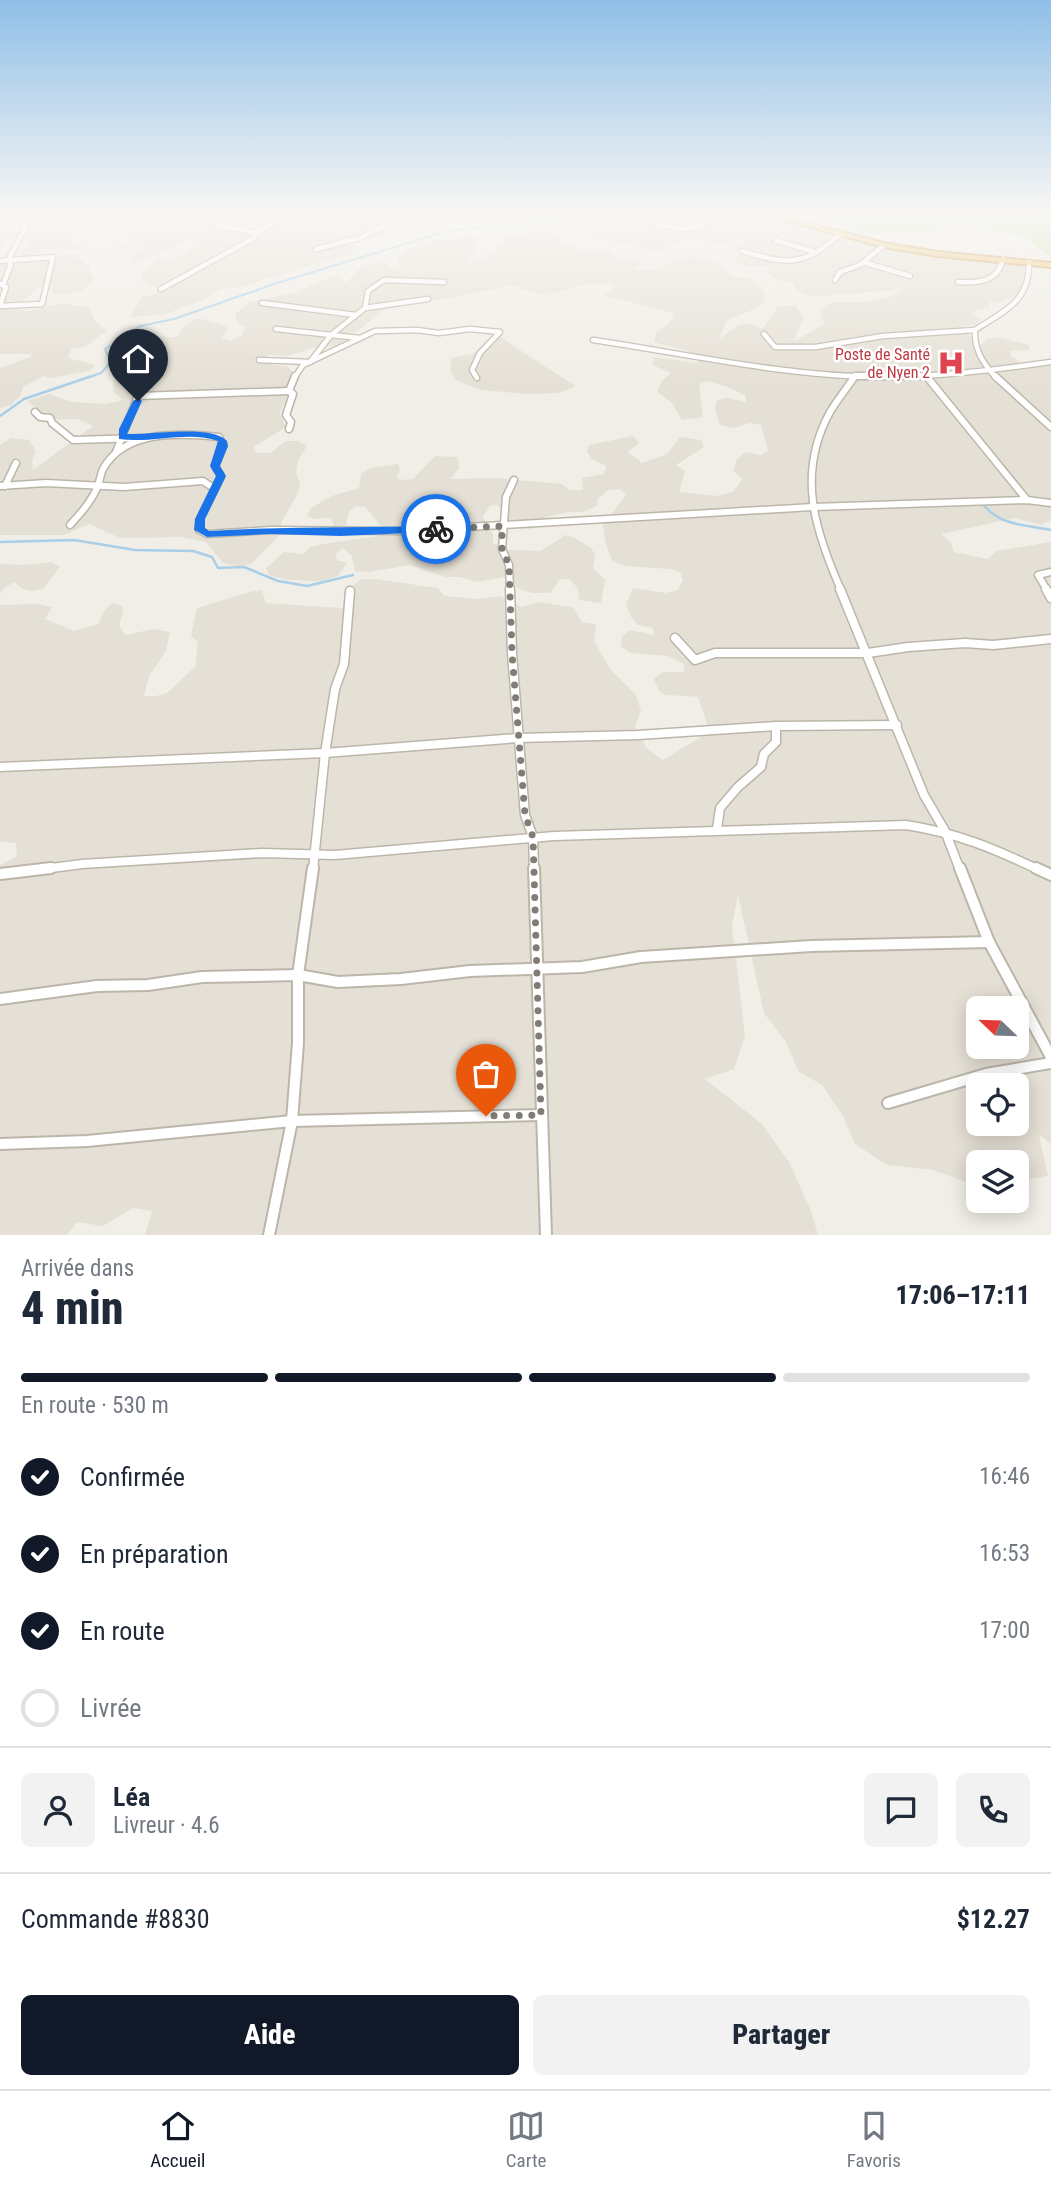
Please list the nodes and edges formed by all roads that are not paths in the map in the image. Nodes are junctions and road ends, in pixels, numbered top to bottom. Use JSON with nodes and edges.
{"nodes":[{"id":1,"x":51,"y":273,"type":"edge"},
{"id":2,"x":190,"y":273,"type":"edge"},
{"id":3,"x":840,"y":273,"type":"edge"},
{"id":4,"x":899,"y":273,"type":"edge"},
{"id":5,"x":997,"y":273,"type":"edge"},
{"id":6,"x":1030,"y":273,"type":"edge"},
{"id":7,"x":910,"y":276,"type":"dead end"},
{"id":8,"x":835,"y":280,"type":"dead end"},
{"id":9,"x":443,"y":282,"type":"dead end"},
{"id":10,"x":958,"y":282,"type":"dead end"},
{"id":11,"x":1,"y":284,"type":"edge"},
{"id":12,"x":160,"y":289,"type":"dead end"},
{"id":13,"x":428,"y":299,"type":"dead end"},
{"id":14,"x":262,"y":303,"type":"dead end"},
{"id":15,"x":0,"y":306,"type":"edge"},
{"id":16,"x":365,"y":308,"type":"junction"},
{"id":17,"x":356,"y":315,"type":"junction"},
{"id":18,"x":276,"y":329,"type":"dead end"},
{"id":19,"x":975,"y":330,"type":"junction"},
{"id":20,"x":764,"y":334,"type":"dead end"},
{"id":21,"x":331,"y":335,"type":"junction"},
{"id":22,"x":360,"y":338,"type":"junction"},
{"id":23,"x":593,"y":340,"type":"dead end"},
{"id":24,"x":259,"y":360,"type":"dead end"},
{"id":25,"x":310,"y":362,"type":"junction"},
{"id":26,"x":1050,"y":364,"type":"edge"},
{"id":27,"x":989,"y":371,"type":"junction"},
{"id":28,"x":855,"y":376,"type":"junction"},
{"id":29,"x":927,"y":377,"type":"junction"},
{"id":30,"x":477,"y":378,"type":"dead end"},
{"id":31,"x":289,"y":391,"type":"junction"},
{"id":32,"x":35,"y":412,"type":"dead end"},
{"id":33,"x":1051,"y":427,"type":"edge"},
{"id":34,"x":289,"y":429,"type":"dead end"},
{"id":35,"x":123,"y":437,"type":"junction"},
{"id":36,"x":145,"y":438,"type":"junction"},
{"id":37,"x":114,"y":457,"type":"junction"},
{"id":38,"x":16,"y":463,"type":"dead end"},
{"id":39,"x":514,"y":480,"type":"dead end"},
{"id":40,"x":3,"y":486,"type":"edge"},
{"id":41,"x":98,"y":486,"type":"junction"},
{"id":42,"x":215,"y":489,"type":"junction"},
{"id":43,"x":1027,"y":500,"type":"junction"},
{"id":44,"x":1051,"y":503,"type":"edge"},
{"id":45,"x":813,"y":507,"type":"junction"},
{"id":46,"x":69,"y":525,"type":"dead end"},
{"id":47,"x":502,"y":526,"type":"junction"},
{"id":48,"x":1051,"y":572,"type":"edge"},
{"id":49,"x":350,"y":591,"type":"dead end"},
{"id":50,"x":1051,"y":598,"type":"edge"},
{"id":51,"x":675,"y":638,"type":"dead end"},
{"id":52,"x":1051,"y":639,"type":"edge"},
{"id":53,"x":868,"y":653,"type":"junction"},
{"id":54,"x":897,"y":725,"type":"junction"},
{"id":55,"x":776,"y":726,"type":"junction"},
{"id":56,"x":518,"y":738,"type":"junction"},
{"id":57,"x":325,"y":752,"type":"junction"},
{"id":58,"x":0,"y":768,"type":"edge"},
{"id":59,"x":717,"y":828,"type":"junction"},
{"id":60,"x":945,"y":831,"type":"junction"},
{"id":61,"x":533,"y":837,"type":"junction"},
{"id":62,"x":316,"y":854,"type":"junction"},
{"id":63,"x":0,"y":874,"type":"edge"},
{"id":64,"x":1051,"y":875,"type":"edge"},
{"id":65,"x":989,"y":942,"type":"junction"},
{"id":66,"x":536,"y":970,"type":"junction"},
{"id":67,"x":298,"y":975,"type":"junction"},
{"id":68,"x":0,"y":999,"type":"edge"},
{"id":69,"x":1051,"y":1056,"type":"edge"},
{"id":70,"x":1051,"y":1063,"type":"edge"},
{"id":71,"x":888,"y":1103,"type":"dead end"},
{"id":72,"x":541,"y":1115,"type":"junction"},
{"id":73,"x":292,"y":1121,"type":"junction"},
{"id":74,"x":0,"y":1144,"type":"edge"},
{"id":75,"x":270,"y":1235,"type":"edge"},
{"id":76,"x":546,"y":1235,"type":"edge"}],
"edges":[{"from":1,"to":15,"type":"street"},
{"from":2,"to":12,"type":"street"},
{"from":3,"to":8,"type":"street"},
{"from":4,"to":7,"type":"street"},
{"from":5,"to":10,"type":"street"},
{"from":6,"to":19,"type":"street"},
{"from":9,"to":16,"type":"street"},
{"from":11,"to":15,"type":"street"},
{"from":13,"to":16,"type":"street"},
{"from":14,"to":17,"type":"street"},
{"from":16,"to":17,"type":"street"},
{"from":17,"to":21,"type":"street"},
{"from":18,"to":21,"type":"street"},
{"from":19,"to":20,"type":"street"},
{"from":19,"to":27,"type":"street"},
{"from":21,"to":22,"type":"street"},
{"from":21,"to":25,"type":"street"},
{"from":22,"to":25,"type":"street"},
{"from":22,"to":30,"type":"street"},
{"from":23,"to":28,"type":"street"},
{"from":24,"to":25,"type":"street"},
{"from":25,"to":31,"type":"street"},
{"from":26,"to":27,"type":"street"},
{"from":27,"to":29,"type":"street"},
{"from":27,"to":33,"type":"street"},
{"from":28,"to":29,"type":"street"},
{"from":28,"to":45,"type":"street"},
{"from":29,"to":43,"type":"street"},
{"from":31,"to":34,"type":"street"},
{"from":31,"to":35,"type":"street"},
{"from":32,"to":35,"type":"street"},
{"from":35,"to":36,"type":"street"},
{"from":35,"to":37,"type":"street"},
{"from":36,"to":37,"type":"street"},
{"from":36,"to":42,"type":"street"},
{"from":37,"to":41,"type":"street"},
{"from":38,"to":40,"type":"street"},
{"from":39,"to":47,"type":"street"},
{"from":40,"to":41,"type":"street"},
{"from":41,"to":42,"type":"street"},
{"from":41,"to":46,"type":"street"},
{"from":42,"to":47,"type":"street"},
{"from":43,"to":44,"type":"street"},
{"from":43,"to":45,"type":"street"},
{"from":45,"to":47,"type":"street"},
{"from":45,"to":53,"type":"street"},
{"from":47,"to":56,"type":"street"},
{"from":48,"to":50,"type":"street"},
{"from":49,"to":57,"type":"street"},
{"from":51,"to":53,"type":"street"},
{"from":52,"to":53,"type":"street"},
{"from":53,"to":54,"type":"street"},
{"from":54,"to":55,"type":"street"},
{"from":54,"to":60,"type":"street"},
{"from":55,"to":56,"type":"street"},
{"from":55,"to":59,"type":"street"},
{"from":56,"to":57,"type":"street"},
{"from":56,"to":61,"type":"street"},
{"from":57,"to":58,"type":"street"},
{"from":57,"to":62,"type":"street"},
{"from":59,"to":60,"type":"street"},
{"from":59,"to":61,"type":"street"},
{"from":60,"to":64,"type":"street"},
{"from":60,"to":65,"type":"street"},
{"from":61,"to":62,"type":"street"},
{"from":61,"to":66,"type":"street"},
{"from":62,"to":63,"type":"street"},
{"from":62,"to":67,"type":"street"},
{"from":65,"to":66,"type":"street"},
{"from":65,"to":69,"type":"street"},
{"from":66,"to":67,"type":"street"},
{"from":66,"to":72,"type":"street"},
{"from":67,"to":68,"type":"street"},
{"from":67,"to":73,"type":"street"},
{"from":70,"to":71,"type":"street"},
{"from":72,"to":73,"type":"street"},
{"from":72,"to":76,"type":"street"},
{"from":73,"to":74,"type":"street"},
{"from":73,"to":75,"type":"street"}]}
